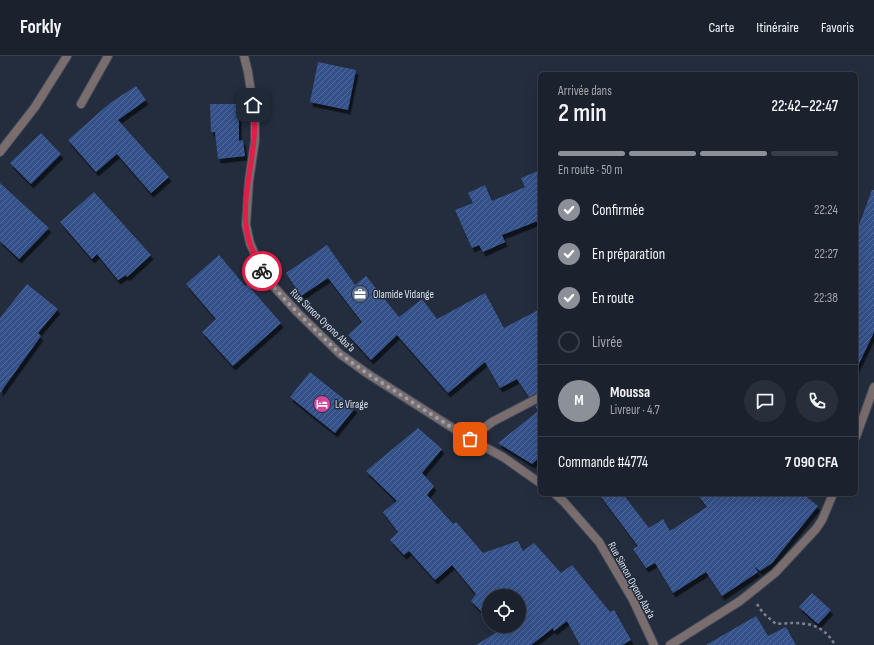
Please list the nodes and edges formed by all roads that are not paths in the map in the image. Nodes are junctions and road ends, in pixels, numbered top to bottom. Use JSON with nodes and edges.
{"nodes":[{"id":1,"x":67,"y":56,"type":"edge"},
{"id":2,"x":108,"y":56,"type":"edge"},
{"id":3,"x":244,"y":56,"type":"edge"},
{"id":4,"x":81,"y":104,"type":"dead end"},
{"id":5,"x":0,"y":152,"type":"edge"},
{"id":6,"x":874,"y":387,"type":"edge"},
{"id":7,"x":538,"y":398,"type":"edge"},
{"id":8,"x":858,"y":431,"type":"edge"},
{"id":9,"x":470,"y":439,"type":"junction"},
{"id":10,"x":538,"y":482,"type":"edge"},
{"id":11,"x":557,"y":496,"type":"edge"},
{"id":12,"x":832,"y":496,"type":"edge"},
{"id":13,"x":654,"y":645,"type":"edge"},
{"id":14,"x":670,"y":645,"type":"edge"}],
"edges":[{"from":1,"to":5,"type":"street"},
{"from":2,"to":4,"type":"street"},
{"from":3,"to":9,"type":"street","name":"Rue Simon Oyono Aba'a"},
{"from":6,"to":8,"type":"street"},
{"from":7,"to":9,"type":"street"},
{"from":9,"to":10,"type":"street","name":"Rue Simon Oyono Aba'a"},
{"from":11,"to":13,"type":"street","name":"Rue Simon Oyono Aba'a"},
{"from":12,"to":14,"type":"street"}]}
